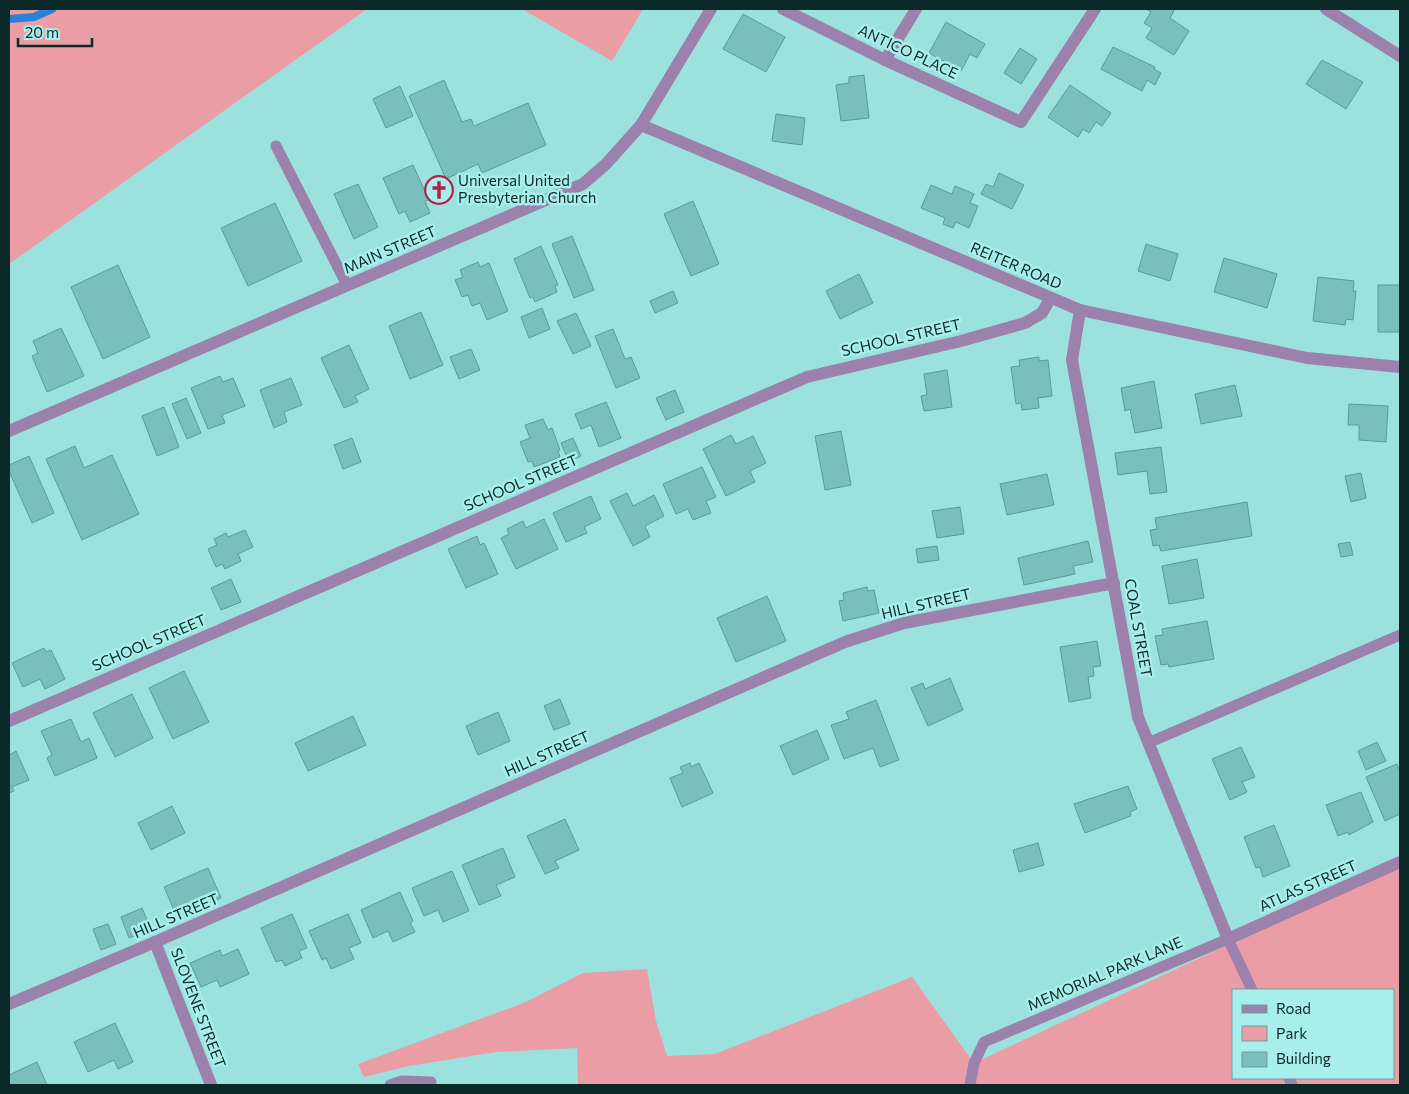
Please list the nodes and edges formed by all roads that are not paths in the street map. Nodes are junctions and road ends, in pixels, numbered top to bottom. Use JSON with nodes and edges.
{"nodes":[{"id":1,"x":710,"y":9,"type":"edge"},
{"id":2,"x":783,"y":9,"type":"edge"},
{"id":3,"x":916,"y":9,"type":"edge"},
{"id":4,"x":1095,"y":9,"type":"edge"},
{"id":5,"x":1326,"y":9,"type":"edge"},
{"id":6,"x":1400,"y":56,"type":"edge"},
{"id":7,"x":885,"y":60,"type":"junction"},
{"id":8,"x":641,"y":124,"type":"junction"},
{"id":9,"x":276,"y":146,"type":"dead end"},
{"id":10,"x":347,"y":286,"type":"junction"},
{"id":11,"x":1050,"y":299,"type":"junction"},
{"id":12,"x":1080,"y":310,"type":"junction"},
{"id":13,"x":1400,"y":367,"type":"edge"},
{"id":14,"x":9,"y":431,"type":"edge"},
{"id":15,"x":1114,"y":583,"type":"junction"},
{"id":16,"x":1400,"y":635,"type":"edge"},
{"id":17,"x":9,"y":721,"type":"edge"},
{"id":18,"x":1148,"y":743,"type":"junction"},
{"id":19,"x":1400,"y":862,"type":"edge"},
{"id":20,"x":1228,"y":939,"type":"junction"},
{"id":21,"x":155,"y":942,"type":"junction"},
{"id":22,"x":1252,"y":989,"type":"edge"},
{"id":23,"x":9,"y":1004,"type":"edge"},
{"id":24,"x":431,"y":1082,"type":"dead end"},
{"id":25,"x":211,"y":1085,"type":"edge"},
{"id":26,"x":390,"y":1085,"type":"edge"},
{"id":27,"x":970,"y":1085,"type":"edge"}],
"edges":[{"from":1,"to":8,"type":"street","name":"MAIN STREET"},
{"from":2,"to":7,"type":"street","name":"ANTICO PLACE"},
{"from":3,"to":7,"type":"street"},
{"from":4,"to":7,"type":"street","name":"ANTICO PLACE"},
{"from":5,"to":6,"type":"street"},
{"from":8,"to":10,"type":"street","name":"MAIN STREET"},
{"from":8,"to":11,"type":"street","name":"REITER ROAD"},
{"from":9,"to":10,"type":"lane"},
{"from":10,"to":14,"type":"street","name":"MAIN STREET"},
{"from":11,"to":12,"type":"street","name":"REITER ROAD"},
{"from":11,"to":17,"type":"street","name":"SCHOOL STREET"},
{"from":12,"to":13,"type":"street","name":"REITER ROAD"},
{"from":12,"to":15,"type":"street","name":"COAL STREET"},
{"from":15,"to":18,"type":"street","name":"COAL STREET"},
{"from":15,"to":21,"type":"street","name":"HILL STREET"},
{"from":16,"to":18,"type":"lane"},
{"from":18,"to":20,"type":"street","name":"COAL STREET"},
{"from":19,"to":20,"type":"street","name":"ATLAS STREET"},
{"from":20,"to":22,"type":"lane"},
{"from":20,"to":27,"type":"lane","name":"MEMORIAL PARK LANE"},
{"from":21,"to":23,"type":"street","name":"HILL STREET"},
{"from":21,"to":25,"type":"street","name":"SLOVENE STREET"},
{"from":24,"to":26,"type":"lane"}]}
